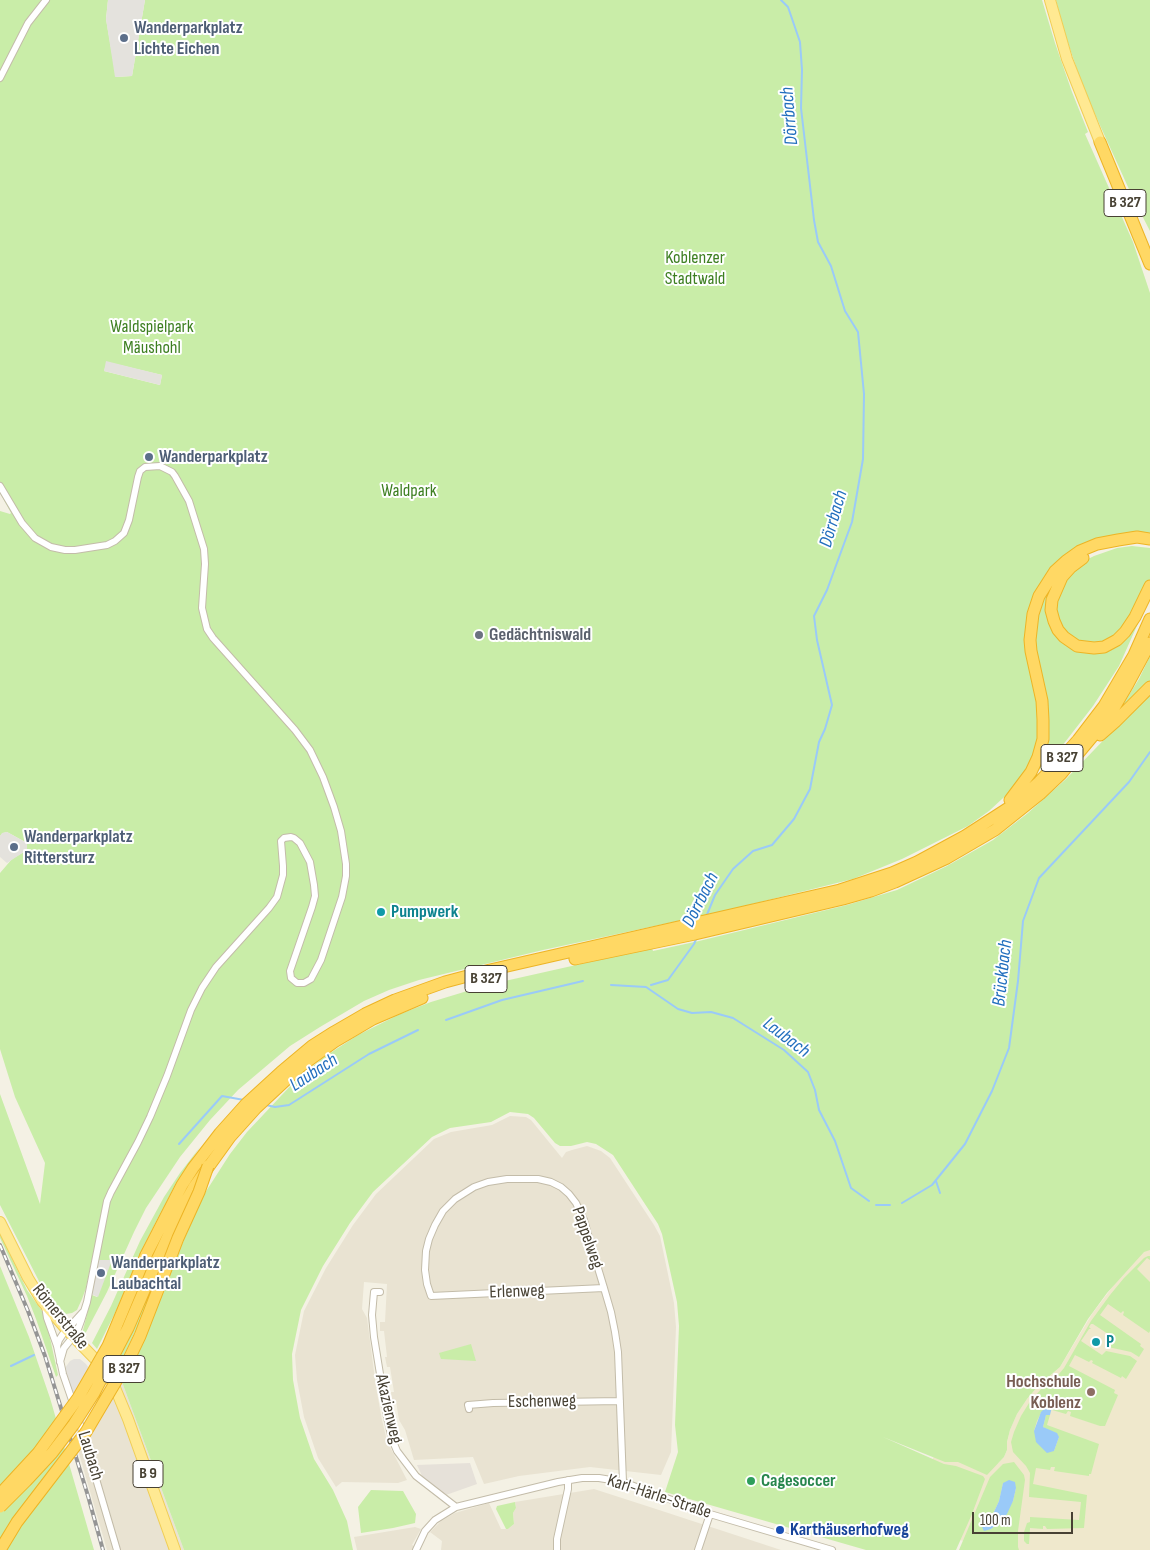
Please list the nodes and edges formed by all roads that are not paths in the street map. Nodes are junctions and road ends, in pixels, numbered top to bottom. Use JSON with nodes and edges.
{"nodes":[{"id":1,"x":46,"y":0,"type":"edge"},
{"id":2,"x":1050,"y":0,"type":"edge"},
{"id":3,"x":0,"y":78,"type":"edge"},
{"id":4,"x":1100,"y":142,"type":"junction"},
{"id":5,"x":1150,"y":246,"type":"edge"},
{"id":6,"x":1150,"y":264,"type":"edge"},
{"id":7,"x":0,"y":486,"type":"edge"},
{"id":8,"x":1150,"y":539,"type":"edge"},
{"id":9,"x":1150,"y":545,"type":"edge"},
{"id":10,"x":1150,"y":586,"type":"edge"},
{"id":11,"x":1150,"y":619,"type":"edge"},
{"id":12,"x":1150,"y":643,"type":"edge"},
{"id":13,"x":1150,"y":687,"type":"edge"},
{"id":14,"x":1080,"y":752,"type":"junction"},
{"id":15,"x":988,"y":822,"type":"junction"},
{"id":16,"x":761,"y":913,"type":"junction"},
{"id":17,"x":208,"y":1166,"type":"junction"},
{"id":18,"x":0,"y":1222,"type":"edge"},
{"id":19,"x":604,"y":1288,"type":"junction"},
{"id":20,"x":380,"y":1292,"type":"dead end"},
{"id":21,"x":431,"y":1296,"type":"joint"},
{"id":22,"x":45,"y":1304,"type":"junction"},
{"id":23,"x":70,"y":1333,"type":"junction"},
{"id":24,"x":57,"y":1346,"type":"junction"},
{"id":25,"x":60,"y":1362,"type":"junction"},
{"id":26,"x":620,"y":1401,"type":"junction"},
{"id":27,"x":469,"y":1409,"type":"dead end"},
{"id":28,"x":568,"y":1480,"type":"junction"},
{"id":29,"x":623,"y":1482,"type":"junction"},
{"id":30,"x":0,"y":1494,"type":"edge"},
{"id":31,"x":0,"y":1507,"type":"edge"},
{"id":32,"x":456,"y":1507,"type":"junction"},
{"id":33,"x":710,"y":1514,"type":"junction"},
{"id":34,"x":0,"y":1550,"type":"edge"},
{"id":35,"x":117,"y":1550,"type":"edge"},
{"id":36,"x":176,"y":1550,"type":"edge"},
{"id":37,"x":416,"y":1550,"type":"edge"},
{"id":38,"x":557,"y":1550,"type":"edge"},
{"id":39,"x":698,"y":1550,"type":"edge"},
{"id":40,"x":832,"y":1550,"type":"edge"}],
"edges":[{"from":1,"to":3,"type":"street"},
{"from":2,"to":4,"type":"main road","number":"B 327"},
{"from":4,"to":5,"type":"highway","number":"B 327"},
{"from":4,"to":6,"type":"highway","number":"B 327"},
{"from":7,"to":23,"type":"street"},
{"from":8,"to":15,"type":"highway"},
{"from":9,"to":10,"type":"highway"},
{"from":11,"to":15,"type":"highway","number":"B 327"},
{"from":12,"to":14,"type":"highway","number":"B 327"},
{"from":13,"to":14,"type":"highway"},
{"from":14,"to":16,"type":"highway","number":"B 327"},
{"from":15,"to":16,"type":"highway","number":"B 327"},
{"from":16,"to":17,"type":"highway","number":"B 327"},
{"from":16,"to":30,"type":"highway","number":"B 327","bridge":true},
{"from":17,"to":31,"type":"highway","number":"B 327","bridge":true},
{"from":17,"to":34,"type":"highway","number":"B 327","bridge":true},
{"from":18,"to":22,"type":"main road","name":"Römerstraße","number":"B 9"},
{"from":19,"to":21,"type":"street","name":"Erlenweg"},
{"from":19,"to":21,"type":"street","name":"Pappelweg"},
{"from":19,"to":26,"type":"street","name":"Pappelweg"},
{"from":20,"to":32,"type":"street","name":"Akazienweg"},
{"from":22,"to":23,"type":"main road","name":"Römerstraße","number":"B 9"},
{"from":22,"to":24,"type":"street","name":"Laubach"},
{"from":23,"to":24,"type":"street"},
{"from":23,"to":25,"type":"street"},
{"from":23,"to":36,"type":"main road","name":"Römerstraße","number":"B 9"},
{"from":24,"to":25,"type":"street","name":"Laubach"},
{"from":25,"to":35,"type":"street","name":"Laubach"},
{"from":26,"to":27,"type":"street","name":"Eschenweg"},
{"from":26,"to":29,"type":"street","name":"Pappelweg"},
{"from":28,"to":29,"type":"street","name":"Karl-Härle-Straße"},
{"from":28,"to":32,"type":"street","name":"Karl-Härle-Straße"},
{"from":28,"to":38,"type":"street"},
{"from":29,"to":33,"type":"street","name":"Karl-Härle-Straße"},
{"from":32,"to":37,"type":"street","name":"Karl-Härle-Straße"},
{"from":33,"to":39,"type":"street"},
{"from":33,"to":40,"type":"street","name":"Karl-Härle-Straße"}]}
